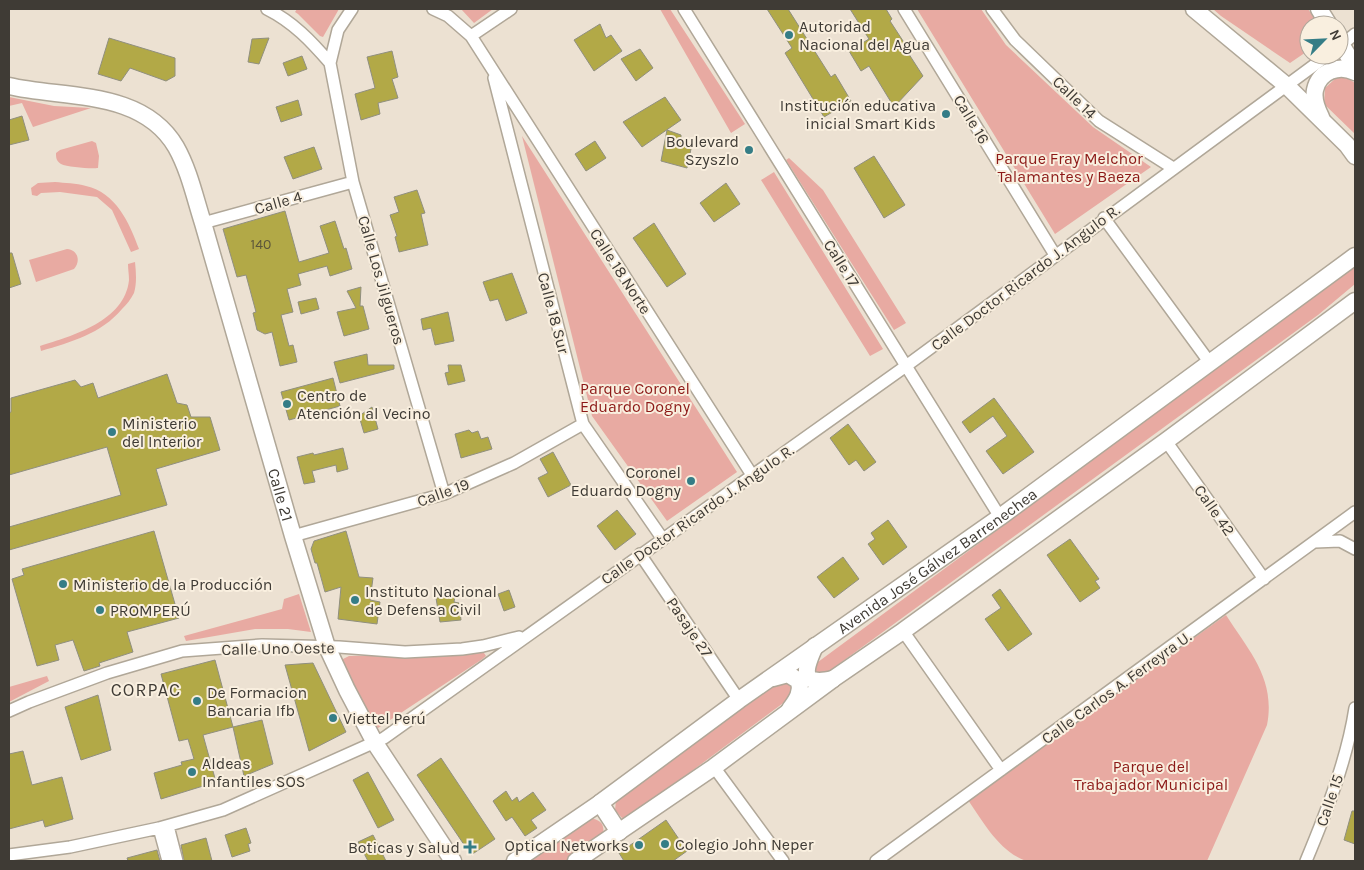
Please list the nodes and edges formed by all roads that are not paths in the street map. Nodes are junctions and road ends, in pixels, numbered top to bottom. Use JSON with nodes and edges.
{"nodes":[{"id":1,"x":267,"y":9,"type":"edge"},
{"id":2,"x":352,"y":9,"type":"edge"},
{"id":3,"x":433,"y":9,"type":"edge"},
{"id":4,"x":511,"y":9,"type":"edge"},
{"id":5,"x":684,"y":9,"type":"edge"},
{"id":6,"x":904,"y":9,"type":"edge"},
{"id":7,"x":992,"y":9,"type":"edge"},
{"id":8,"x":1194,"y":9,"type":"edge"},
{"id":9,"x":471,"y":36,"type":"junction"},
{"id":10,"x":330,"y":63,"type":"junction"},
{"id":11,"x":1315,"y":65,"type":"edge"},
{"id":12,"x":491,"y":67,"type":"junction"},
{"id":13,"x":1355,"y":72,"type":"edge"},
{"id":14,"x":9,"y":86,"type":"edge"},
{"id":15,"x":1287,"y":86,"type":"junction"},
{"id":16,"x":1323,"y":122,"type":"junction"},
{"id":17,"x":1355,"y":156,"type":"edge"},
{"id":18,"x":1173,"y":168,"type":"junction"},
{"id":19,"x":353,"y":182,"type":"junction"},
{"id":20,"x":1104,"y":218,"type":"junction"},
{"id":21,"x":203,"y":223,"type":"junction"},
{"id":22,"x":1055,"y":255,"type":"junction"},
{"id":23,"x":1355,"y":256,"type":"edge"},
{"id":24,"x":1355,"y":301,"type":"edge"},
{"id":25,"x":1210,"y":363,"type":"junction"},
{"id":26,"x":906,"y":366,"type":"junction"},
{"id":27,"x":583,"y":424,"type":"junction"},
{"id":28,"x":1166,"y":441,"type":"junction"},
{"id":29,"x":752,"y":475,"type":"junction"},
{"id":30,"x":444,"y":494,"type":"junction"},
{"id":31,"x":1355,"y":512,"type":"edge"},
{"id":32,"x":1000,"y":517,"type":"junction"},
{"id":33,"x":293,"y":536,"type":"junction"},
{"id":34,"x":662,"y":538,"type":"junction"},
{"id":35,"x":1315,"y":542,"type":"junction"},
{"id":36,"x":1355,"y":548,"type":"edge"},
{"id":37,"x":640,"y":554,"type":"junction"},
{"id":38,"x":1264,"y":579,"type":"junction"},
{"id":39,"x":903,"y":631,"type":"junction"},
{"id":40,"x":526,"y":636,"type":"junction"},
{"id":41,"x":815,"y":646,"type":"junction"},
{"id":42,"x":327,"y":647,"type":"junction"},
{"id":43,"x":833,"y":679,"type":"junction"},
{"id":44,"x":768,"y":680,"type":"junction"},
{"id":45,"x":739,"y":700,"type":"junction"},
{"id":46,"x":1355,"y":708,"type":"edge"},
{"id":47,"x":9,"y":711,"type":"edge"},
{"id":48,"x":788,"y":713,"type":"junction"},
{"id":49,"x":375,"y":743,"type":"junction"},
{"id":50,"x":714,"y":767,"type":"junction"},
{"id":51,"x":1001,"y":770,"type":"junction"},
{"id":52,"x":600,"y":804,"type":"junction"},
{"id":53,"x":164,"y":827,"type":"junction"},
{"id":54,"x":619,"y":832,"type":"junction"},
{"id":55,"x":9,"y":854,"type":"edge"},
{"id":56,"x":168,"y":861,"type":"edge"},
{"id":57,"x":177,"y":861,"type":"edge"},
{"id":58,"x":453,"y":861,"type":"edge"},
{"id":59,"x":515,"y":861,"type":"edge"},
{"id":60,"x":576,"y":861,"type":"edge"},
{"id":61,"x":783,"y":861,"type":"edge"},
{"id":62,"x":876,"y":861,"type":"edge"},
{"id":63,"x":1306,"y":861,"type":"edge"}],
"edges":[{"from":1,"to":10,"type":"street","name":"Calle Los Jilgueros"},
{"from":2,"to":10,"type":"street","name":"Calle Los Jilgueros"},
{"from":3,"to":9,"type":"street","name":"Calle 18 Norte"},
{"from":4,"to":9,"type":"street"},
{"from":5,"to":26,"type":"street","name":"Calle 17"},
{"from":6,"to":22,"type":"street","name":"Calle 16"},
{"from":7,"to":18,"type":"street","name":"Calle 14"},
{"from":8,"to":15,"type":"main road"},
{"from":9,"to":12,"type":"street","name":"Calle 18 Norte"},
{"from":10,"to":19,"type":"street","name":"Calle Los Jilgueros"},
{"from":11,"to":15,"type":"street","name":"Calle Doctor Ricardo J. Angulo R."},
{"from":12,"to":27,"type":"street","name":"Calle 18 Sur"},
{"from":12,"to":29,"type":"street","name":"Calle 18 Norte"},
{"from":13,"to":16,"type":"main road"},
{"from":14,"to":21,"type":"main road","name":"Calle 21"},
{"from":15,"to":16,"type":"main road"},
{"from":15,"to":18,"type":"street","name":"Calle Doctor Ricardo J. Angulo R."},
{"from":16,"to":17,"type":"main road"},
{"from":18,"to":20,"type":"street","name":"Calle Doctor Ricardo J. Angulo R."},
{"from":19,"to":21,"type":"street","name":"Calle 4"},
{"from":19,"to":30,"type":"street","name":"Calle Los Jilgueros"},
{"from":20,"to":22,"type":"street","name":"Calle Doctor Ricardo J. Angulo R."},
{"from":20,"to":25,"type":"street"},
{"from":21,"to":33,"type":"main road","name":"Calle 21"},
{"from":22,"to":26,"type":"street","name":"Calle Doctor Ricardo J. Angulo R."},
{"from":23,"to":25,"type":"main road","name":"Avenida José Gálvez Barrenechea"},
{"from":24,"to":28,"type":"main road"},
{"from":25,"to":32,"type":"main road","name":"Avenida José Gálvez Barrenechea"},
{"from":26,"to":29,"type":"street","name":"Calle Doctor Ricardo J. Angulo R."},
{"from":26,"to":32,"type":"street","name":"Calle 17"},
{"from":27,"to":30,"type":"street","name":"Calle 19"},
{"from":27,"to":34,"type":"street","name":"Calle 18 Sur"},
{"from":28,"to":38,"type":"street","name":"Calle 42"},
{"from":28,"to":39,"type":"main road"},
{"from":29,"to":34,"type":"street","name":"Calle Doctor Ricardo J. Angulo R."},
{"from":30,"to":33,"type":"street","name":"Calle 19"},
{"from":31,"to":35,"type":"street","name":"Calle Carlos A. Ferreyra U."},
{"from":32,"to":41,"type":"main road","name":"Avenida José Gálvez Barrenechea"},
{"from":33,"to":42,"type":"main road","name":"Calle 21"},
{"from":34,"to":37,"type":"street","name":"Calle Doctor Ricardo J. Angulo R."},
{"from":35,"to":36,"type":"street"},
{"from":35,"to":38,"type":"street","name":"Calle Carlos A. Ferreyra U."},
{"from":37,"to":40,"type":"street","name":"Calle Doctor Ricardo J. Angulo R."},
{"from":37,"to":45,"type":"street","name":"Pasaje 27"},
{"from":38,"to":51,"type":"street","name":"Calle Carlos A. Ferreyra U."},
{"from":39,"to":43,"type":"main road"},
{"from":39,"to":51,"type":"street"},
{"from":40,"to":42,"type":"street","name":"Calle Uno Oeste"},
{"from":40,"to":49,"type":"street","name":"Calle Doctor Ricardo J. Angulo R."},
{"from":41,"to":43,"type":"main road"},
{"from":41,"to":44,"type":"main road","name":"Avenida José Gálvez Barrenechea"},
{"from":42,"to":47,"type":"street","name":"Calle Uno Oeste"},
{"from":42,"to":49,"type":"main road","name":"Calle 21"},
{"from":43,"to":48,"type":"main road"},
{"from":44,"to":45,"type":"main road","name":"Avenida José Gálvez Barrenechea"},
{"from":44,"to":48,"type":"main road"},
{"from":45,"to":52,"type":"main road","name":"Avenida José Gálvez Barrenechea"},
{"from":46,"to":63,"type":"street","name":"Calle 15"},
{"from":48,"to":50,"type":"main road"},
{"from":49,"to":53,"type":"street","name":"Calle Doctor Ricardo J. Angulo R."},
{"from":49,"to":58,"type":"main road","name":"Calle 21"},
{"from":50,"to":54,"type":"main road"},
{"from":50,"to":61,"type":"street"},
{"from":51,"to":62,"type":"street","name":"Calle Carlos A. Ferreyra U."},
{"from":52,"to":54,"type":"main road"},
{"from":52,"to":59,"type":"main road","name":"Avenida José Gálvez Barrenechea"},
{"from":53,"to":55,"type":"street","name":"Calle Doctor Ricardo J. Angulo R."},
{"from":53,"to":56,"type":"street"},
{"from":53,"to":57,"type":"street"},
{"from":54,"to":60,"type":"main road"}]}
